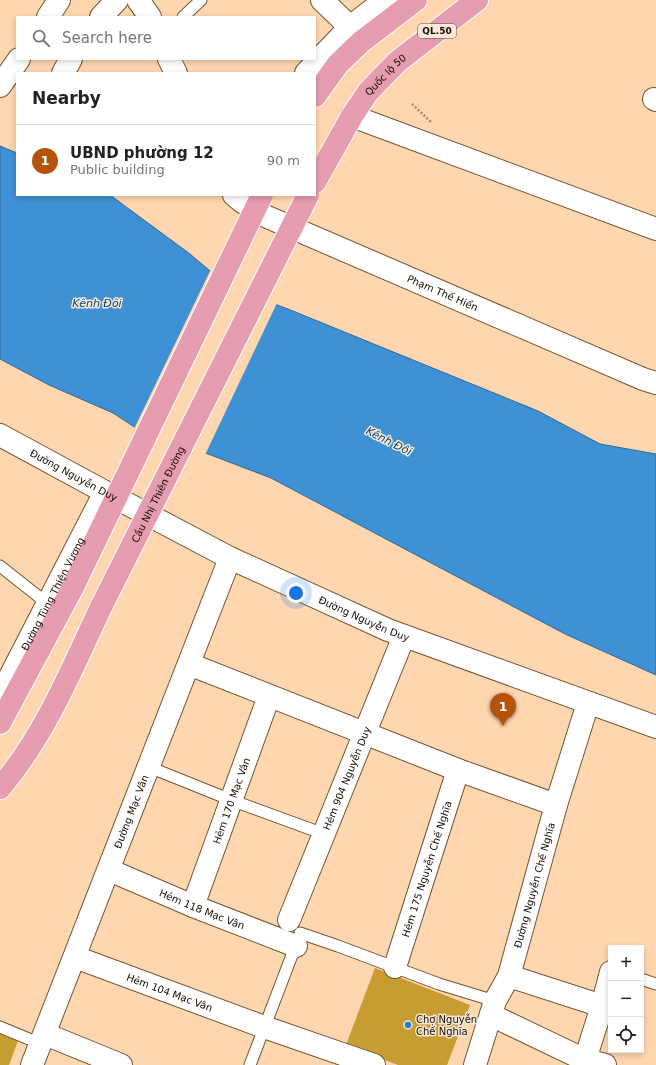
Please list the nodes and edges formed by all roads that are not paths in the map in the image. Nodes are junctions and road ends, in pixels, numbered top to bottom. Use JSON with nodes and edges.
{"nodes":[{"id":1,"x":59,"y":0,"type":"edge"},
{"id":2,"x":117,"y":0,"type":"edge"},
{"id":3,"x":138,"y":0,"type":"edge"},
{"id":4,"x":201,"y":0,"type":"edge"},
{"id":5,"x":322,"y":0,"type":"edge"},
{"id":6,"x":385,"y":0,"type":"edge"},
{"id":7,"x":416,"y":0,"type":"edge"},
{"id":8,"x":477,"y":0,"type":"edge"},
{"id":9,"x":49,"y":16,"type":"edge"},
{"id":10,"x":103,"y":16,"type":"edge"},
{"id":11,"x":149,"y":16,"type":"edge"},
{"id":12,"x":184,"y":16,"type":"edge"},
{"id":13,"x":350,"y":27,"type":"junction"},
{"id":14,"x":18,"y":60,"type":"edge"},
{"id":15,"x":70,"y":60,"type":"edge"},
{"id":16,"x":170,"y":60,"type":"edge"},
{"id":17,"x":64,"y":72,"type":"edge"},
{"id":18,"x":176,"y":72,"type":"edge"},
{"id":19,"x":307,"y":72,"type":"edge"},
{"id":20,"x":0,"y":86,"type":"edge"},
{"id":21,"x":316,"y":95,"type":"edge"},
{"id":22,"x":352,"y":116,"type":"junction"},
{"id":23,"x":317,"y":177,"type":"edge"},
{"id":24,"x":235,"y":196,"type":"edge"},
{"id":25,"x":262,"y":196,"type":"edge"},
{"id":26,"x":307,"y":196,"type":"edge"},
{"id":27,"x":656,"y":229,"type":"edge"},
{"id":28,"x":656,"y":383,"type":"edge"},
{"id":29,"x":0,"y":435,"type":"edge"},
{"id":30,"x":105,"y":492,"type":"junction"},
{"id":31,"x":230,"y":558,"type":"junction"},
{"id":32,"x":0,"y":566,"type":"edge"},
{"id":33,"x":48,"y":604,"type":"junction"},
{"id":34,"x":404,"y":636,"type":"junction"},
{"id":35,"x":189,"y":664,"type":"junction"},
{"id":36,"x":3,"y":681,"type":"edge"},
{"id":37,"x":269,"y":696,"type":"junction"},
{"id":38,"x":588,"y":703,"type":"junction"},
{"id":39,"x":0,"y":723,"type":"edge"},
{"id":40,"x":656,"y":727,"type":"edge"},
{"id":41,"x":365,"y":732,"type":"junction"},
{"id":42,"x":149,"y":767,"type":"junction"},
{"id":43,"x":458,"y":770,"type":"junction"},
{"id":44,"x":0,"y":788,"type":"edge"},
{"id":45,"x":231,"y":800,"type":"junction"},
{"id":46,"x":556,"y":805,"type":"junction"},
{"id":47,"x":324,"y":834,"type":"junction"},
{"id":48,"x":109,"y":870,"type":"junction"},
{"id":49,"x":193,"y":906,"type":"junction"},
{"id":50,"x":295,"y":933,"type":"junction"},
{"id":51,"x":75,"y":957,"type":"junction"},
{"id":52,"x":395,"y":967,"type":"junction"},
{"id":53,"x":509,"y":976,"type":"junction"},
{"id":54,"x":644,"y":980,"type":"edge"},
{"id":55,"x":609,"y":981,"type":"edge"},
{"id":56,"x":656,"y":984,"type":"edge"},
{"id":57,"x":602,"y":1006,"type":"junction"},
{"id":58,"x":493,"y":1008,"type":"junction"},
{"id":59,"x":0,"y":1027,"type":"edge"},
{"id":60,"x":264,"y":1027,"type":"junction"},
{"id":61,"x":43,"y":1039,"type":"junction"},
{"id":62,"x":595,"y":1062,"type":"edge"},
{"id":63,"x":32,"y":1065,"type":"edge"},
{"id":64,"x":121,"y":1065,"type":"edge"},
{"id":65,"x":250,"y":1065,"type":"edge"},
{"id":66,"x":374,"y":1065,"type":"edge"},
{"id":67,"x":475,"y":1065,"type":"edge"}],
"edges":[{"from":1,"to":9,"type":"street"},
{"from":2,"to":10,"type":"street"},
{"from":3,"to":11,"type":"street"},
{"from":4,"to":12,"type":"lane"},
{"from":5,"to":13,"type":"street"},
{"from":6,"to":13,"type":"street"},
{"from":7,"to":21,"type":"main road"},
{"from":8,"to":22,"type":"main road","name":"Quốc lộ 50","number":"QL.50"},
{"from":13,"to":19,"type":"street"},
{"from":14,"to":20,"type":"street"},
{"from":15,"to":17,"type":"street"},
{"from":16,"to":18,"type":"street"},
{"from":22,"to":23,"type":"main road","name":"Quốc lộ 50","number":"QL.50"},
{"from":22,"to":27,"type":"street"},
{"from":24,"to":28,"type":"street","name":"Phạm Thế Hiển"},
{"from":25,"to":39,"type":"main road","bridge":true},
{"from":26,"to":44,"type":"main road","name":"Cầu Nhị Thiên Đường","bridge":true},
{"from":29,"to":30,"type":"street","name":"Đường Nguyễn Duy"},
{"from":30,"to":31,"type":"street","name":"Đường Nguyễn Duy"},
{"from":30,"to":33,"type":"street","name":"Đường Tùng Thiện Vương"},
{"from":31,"to":34,"type":"street","name":"Đường Nguyễn Duy"},
{"from":31,"to":35,"type":"street","name":"Đường Mạc Vân"},
{"from":32,"to":33,"type":"lane"},
{"from":33,"to":36,"type":"street","name":"Đường Tùng Thiện Vương"},
{"from":34,"to":38,"type":"street","name":"Đường Nguyễn Duy"},
{"from":34,"to":41,"type":"street","name":"Hẻm 904 Nguyễn Duy"},
{"from":35,"to":37,"type":"street"},
{"from":35,"to":42,"type":"street","name":"Đường Mạc Vân"},
{"from":37,"to":41,"type":"street"},
{"from":37,"to":45,"type":"street","name":"Hẻm 170 Mạc Vân"},
{"from":38,"to":40,"type":"street","name":"Đường Nguyễn Duy"},
{"from":38,"to":46,"type":"street","name":"Đường Nguyễn Chế Nghĩa"},
{"from":41,"to":43,"type":"street"},
{"from":41,"to":47,"type":"street","name":"Hẻm 904 Nguyễn Duy"},
{"from":42,"to":45,"type":"lane"},
{"from":42,"to":48,"type":"street","name":"Đường Mạc Vân"},
{"from":43,"to":46,"type":"street"},
{"from":43,"to":52,"type":"street","name":"Hẻm 175 Nguyễn Chế Nghĩa"},
{"from":45,"to":47,"type":"lane"},
{"from":45,"to":49,"type":"street","name":"Hẻm 170 Mạc Vân"},
{"from":46,"to":53,"type":"street","name":"Đường Nguyễn Chế Nghĩa"},
{"from":47,"to":50,"type":"street","name":"Hẻm 904 Nguyễn Duy"},
{"from":48,"to":49,"type":"street","name":"Hẻm 118 Mạc Vân"},
{"from":48,"to":51,"type":"street","name":"Đường Mạc Vân"},
{"from":49,"to":50,"type":"street","name":"Hẻm 118 Mạc Vân"},
{"from":50,"to":52,"type":"lane"},
{"from":50,"to":60,"type":"lane"},
{"from":51,"to":60,"type":"street","name":"Hẻm 104 Mạc Vân"},
{"from":51,"to":61,"type":"street","name":"Đường Mạc Vân"},
{"from":52,"to":58,"type":"lane"},
{"from":53,"to":57,"type":"street"},
{"from":53,"to":58,"type":"street","name":"Đường Nguyễn Chế Nghĩa"},
{"from":54,"to":56,"type":"lane"},
{"from":55,"to":57,"type":"street"},
{"from":57,"to":62,"type":"street"},
{"from":58,"to":62,"type":"street"},
{"from":58,"to":67,"type":"street","name":"Đường Nguyễn Chế Nghĩa"},
{"from":59,"to":61,"type":"lane"},
{"from":60,"to":65,"type":"lane"},
{"from":60,"to":66,"type":"street","name":"Hẻm 104 Mạc Vân"},
{"from":61,"to":63,"type":"street","name":"Đường Mạc Vân"},
{"from":61,"to":64,"type":"street"}]}
